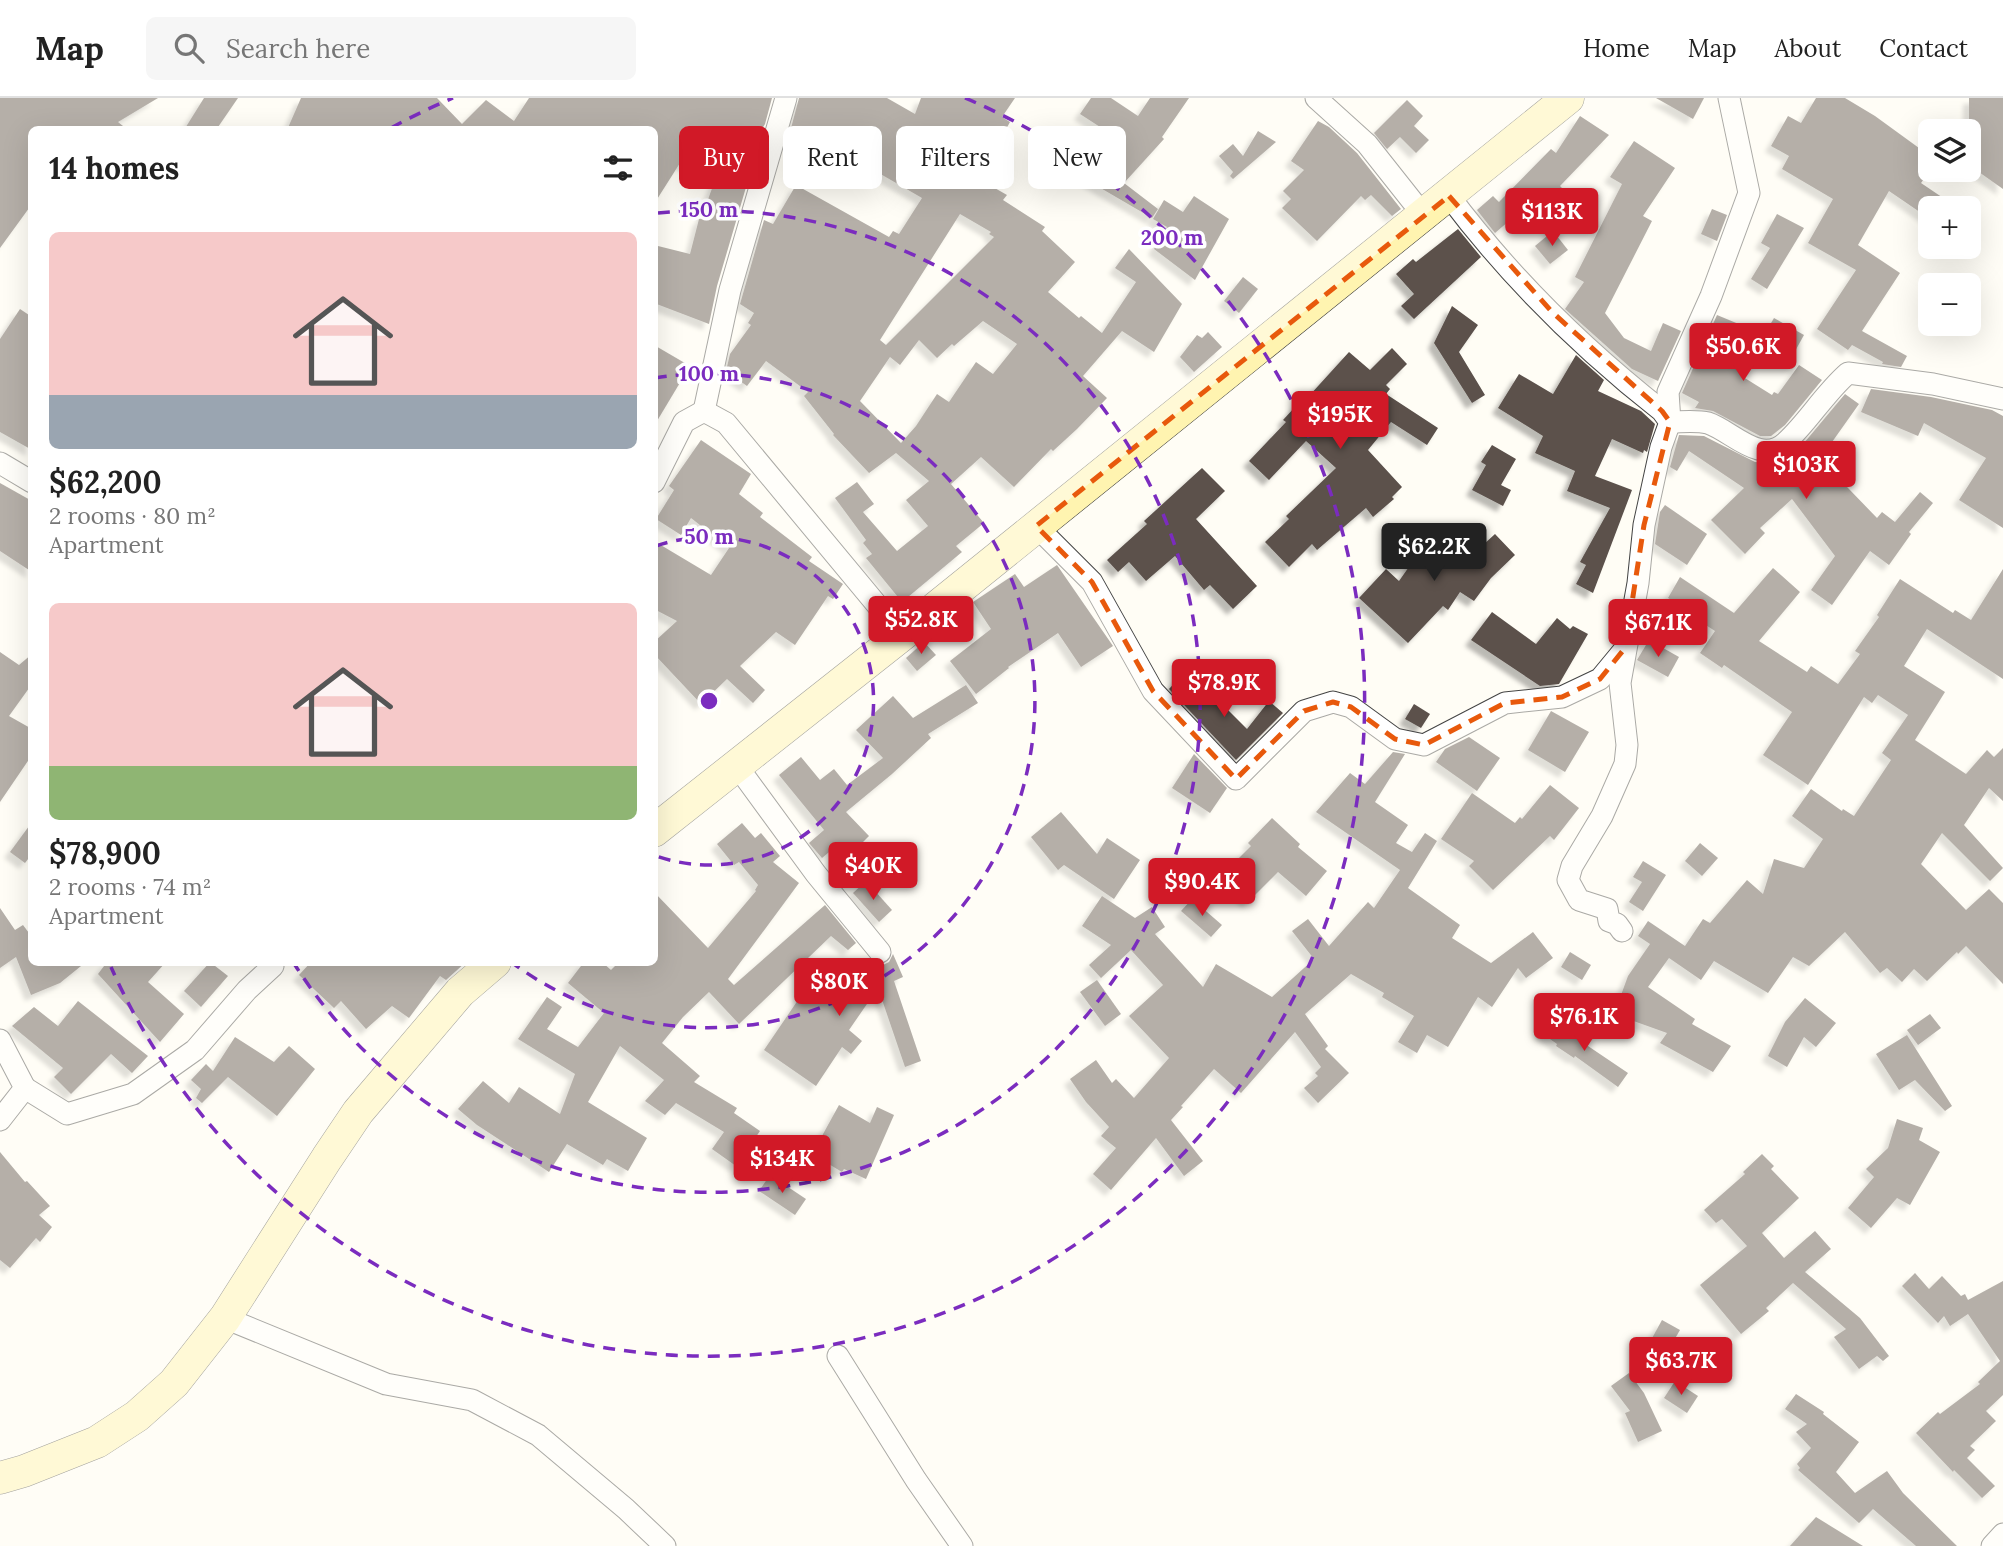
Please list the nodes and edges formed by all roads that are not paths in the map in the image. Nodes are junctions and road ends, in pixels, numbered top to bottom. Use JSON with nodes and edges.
{"nodes":[{"id":1,"x":786,"y":98,"type":"edge"},
{"id":2,"x":1317,"y":98,"type":"edge"},
{"id":3,"x":1568,"y":98,"type":"edge"},
{"id":4,"x":1729,"y":98,"type":"edge"},
{"id":5,"x":1449,"y":196,"type":"junction"},
{"id":6,"x":1424,"y":216,"type":"junction"},
{"id":7,"x":2003,"y":398,"type":"edge"},
{"id":8,"x":704,"y":411,"type":"junction"},
{"id":9,"x":1670,"y":422,"type":"junction"},
{"id":10,"x":0,"y":463,"type":"edge"},
{"id":11,"x":658,"y":474,"type":"edge"},
{"id":12,"x":28,"y":480,"type":"edge"},
{"id":13,"x":1037,"y":526,"type":"junction"},
{"id":14,"x":902,"y":635,"type":"junction"},
{"id":15,"x":1625,"y":648,"type":"junction"},
{"id":16,"x":737,"y":766,"type":"junction"},
{"id":17,"x":658,"y":828,"type":"edge"},
{"id":18,"x":1622,"y":931,"type":"dead end"},
{"id":19,"x":880,"y":952,"type":"dead end"},
{"id":20,"x":272,"y":966,"type":"edge"},
{"id":21,"x":490,"y":966,"type":"edge"},
{"id":22,"x":0,"y":1040,"type":"edge"},
{"id":23,"x":26,"y":1088,"type":"junction"},
{"id":24,"x":0,"y":1120,"type":"edge"},
{"id":25,"x":225,"y":1318,"type":"junction"},
{"id":26,"x":838,"y":1356,"type":"dead end"},
{"id":27,"x":0,"y":1478,"type":"edge"},
{"id":28,"x":2003,"y":1534,"type":"edge"},
{"id":29,"x":665,"y":1546,"type":"edge"},
{"id":30,"x":962,"y":1546,"type":"edge"},
{"id":31,"x":1992,"y":1546,"type":"edge"}],
"edges":[{"from":1,"to":8,"type":"street"},
{"from":2,"to":6,"type":"street"},
{"from":3,"to":5,"type":"street"},
{"from":4,"to":9,"type":"street"},
{"from":5,"to":6,"type":"street"},
{"from":5,"to":9,"type":"street"},
{"from":6,"to":13,"type":"street"},
{"from":7,"to":9,"type":"street"},
{"from":8,"to":11,"type":"street"},
{"from":8,"to":14,"type":"street"},
{"from":9,"to":15,"type":"street"},
{"from":10,"to":12,"type":"street"},
{"from":13,"to":14,"type":"street"},
{"from":13,"to":15,"type":"street"},
{"from":14,"to":16,"type":"street"},
{"from":15,"to":18,"type":"street"},
{"from":16,"to":17,"type":"street"},
{"from":16,"to":19,"type":"street"},
{"from":20,"to":23,"type":"street"},
{"from":21,"to":25,"type":"street"},
{"from":22,"to":23,"type":"street"},
{"from":23,"to":24,"type":"street"},
{"from":25,"to":27,"type":"street"},
{"from":25,"to":29,"type":"street"},
{"from":26,"to":30,"type":"street"},
{"from":28,"to":31,"type":"street"}]}
